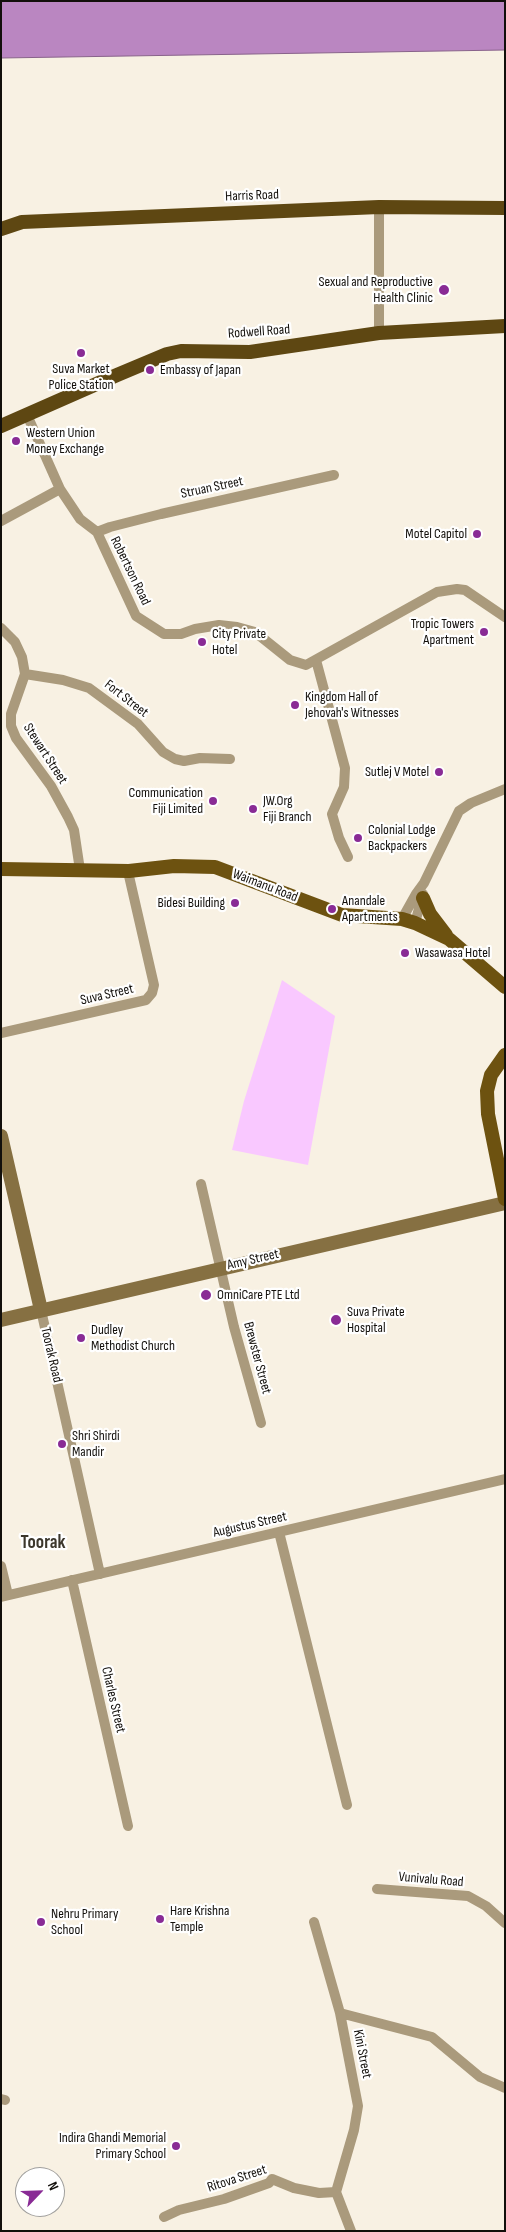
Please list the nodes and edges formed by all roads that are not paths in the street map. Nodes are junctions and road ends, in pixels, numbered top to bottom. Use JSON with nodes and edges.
{"nodes":[{"id":1,"x":378,"y":207,"type":"junction"},
{"id":2,"x":505,"y":208,"type":"edge"},
{"id":3,"x":1,"y":228,"type":"edge"},
{"id":4,"x":505,"y":326,"type":"edge"},
{"id":5,"x":379,"y":333,"type":"junction"},
{"id":6,"x":27,"y":415,"type":"junction"},
{"id":7,"x":1,"y":419,"type":"edge"},
{"id":8,"x":1,"y":426,"type":"edge"},
{"id":9,"x":334,"y":476,"type":"dead end"},
{"id":10,"x":60,"y":489,"type":"junction"},
{"id":11,"x":1,"y":521,"type":"edge"},
{"id":12,"x":97,"y":532,"type":"junction"},
{"id":13,"x":505,"y":617,"type":"edge"},
{"id":14,"x":1,"y":628,"type":"edge"},
{"id":15,"x":316,"y":660,"type":"junction"},
{"id":16,"x":25,"y":674,"type":"junction"},
{"id":17,"x":230,"y":759,"type":"dead end"},
{"id":18,"x":505,"y":788,"type":"edge"},
{"id":19,"x":348,"y":857,"type":"dead end"},
{"id":20,"x":1,"y":869,"type":"edge"},
{"id":21,"x":80,"y":870,"type":"junction"},
{"id":22,"x":129,"y":870,"type":"junction"},
{"id":23,"x":424,"y":883,"type":"junction"},
{"id":24,"x":422,"y":898,"type":"junction"},
{"id":25,"x":408,"y":921,"type":"junction"},
{"id":26,"x":449,"y":939,"type":"junction"},
{"id":27,"x":505,"y":987,"type":"edge"},
{"id":28,"x":1,"y":1033,"type":"edge"},
{"id":29,"x":505,"y":1055,"type":"edge"},
{"id":30,"x":498,"y":1127,"type":"edge"},
{"id":31,"x":1,"y":1136,"type":"edge"},
{"id":32,"x":201,"y":1184,"type":"dead end"},
{"id":33,"x":505,"y":1201,"type":"edge"},
{"id":34,"x":220,"y":1268,"type":"junction"},
{"id":35,"x":41,"y":1310,"type":"junction"},
{"id":36,"x":1,"y":1320,"type":"edge"},
{"id":37,"x":261,"y":1423,"type":"dead end"},
{"id":38,"x":505,"y":1479,"type":"edge"},
{"id":39,"x":279,"y":1532,"type":"junction"},
{"id":40,"x":1,"y":1566,"type":"edge"},
{"id":41,"x":100,"y":1574,"type":"junction"},
{"id":42,"x":72,"y":1580,"type":"junction"},
{"id":43,"x":5,"y":1596,"type":"edge"},
{"id":44,"x":348,"y":1804,"type":"dead end"},
{"id":45,"x":128,"y":1826,"type":"dead end"},
{"id":46,"x":376,"y":1889,"type":"dead end"},
{"id":47,"x":314,"y":1922,"type":"dead end"},
{"id":48,"x":505,"y":1923,"type":"edge"},
{"id":49,"x":340,"y":2013,"type":"junction"},
{"id":50,"x":505,"y":2088,"type":"edge"},
{"id":51,"x":336,"y":2192,"type":"junction"},
{"id":52,"x":164,"y":2217,"type":"dead end"},
{"id":53,"x":351,"y":2231,"type":"edge"}],
"edges":[{"from":1,"to":2,"type":"highway","name":"Harris Road"},
{"from":1,"to":3,"type":"highway","name":"Harris Road"},
{"from":1,"to":5,"type":"street"},
{"from":4,"to":5,"type":"highway","name":"Rodwell Road"},
{"from":5,"to":6,"type":"highway","name":"Rodwell Road"},
{"from":6,"to":7,"type":"highway"},
{"from":6,"to":8,"type":"highway"},
{"from":6,"to":10,"type":"street","name":"Robertson Road"},
{"from":9,"to":12,"type":"street","name":"Struan Street"},
{"from":10,"to":11,"type":"street"},
{"from":10,"to":12,"type":"street","name":"Robertson Road"},
{"from":12,"to":15,"type":"street","name":"Robertson Road"},
{"from":13,"to":15,"type":"street","name":"Robertson Road"},
{"from":14,"to":16,"type":"street"},
{"from":15,"to":19,"type":"street"},
{"from":16,"to":17,"type":"street","name":"Fort Street"},
{"from":16,"to":21,"type":"street","name":"Stewart Street"},
{"from":18,"to":23,"type":"street"},
{"from":20,"to":21,"type":"main road","name":"Waimanu Road"},
{"from":21,"to":22,"type":"main road","name":"Waimanu Road"},
{"from":22,"to":25,"type":"main road","name":"Waimanu Road"},
{"from":22,"to":28,"type":"street","name":"Suva Street"},
{"from":23,"to":24,"type":"street"},
{"from":23,"to":25,"type":"street"},
{"from":24,"to":25,"type":"street"},
{"from":24,"to":26,"type":"main road"},
{"from":25,"to":26,"type":"main road","name":"Waimanu Road"},
{"from":26,"to":27,"type":"main road","name":"Waimanu Road"},
{"from":29,"to":30,"type":"main road"},
{"from":30,"to":33,"type":"main road"},
{"from":31,"to":35,"type":"main road","name":"Toorak Road"},
{"from":32,"to":34,"type":"street","name":"Brewster Street"},
{"from":33,"to":34,"type":"main road","name":"Amy Street"},
{"from":34,"to":35,"type":"main road","name":"Amy Street"},
{"from":34,"to":37,"type":"street","name":"Brewster Street"},
{"from":35,"to":36,"type":"main road","name":"Amy Street"},
{"from":35,"to":41,"type":"street","name":"Toorak Road"},
{"from":38,"to":39,"type":"street","name":"Augustus Street"},
{"from":39,"to":41,"type":"street","name":"Augustus Street"},
{"from":39,"to":44,"type":"street"},
{"from":40,"to":43,"type":"street"},
{"from":41,"to":42,"type":"street","name":"Augustus Street"},
{"from":42,"to":43,"type":"street","name":"Augustus Street"},
{"from":42,"to":45,"type":"street","name":"Charles Street"},
{"from":46,"to":48,"type":"street","name":"Vunivalu Road"},
{"from":47,"to":49,"type":"street","name":"Kini Street"},
{"from":49,"to":50,"type":"street"},
{"from":49,"to":51,"type":"street","name":"Kini Street"},
{"from":51,"to":52,"type":"street","name":"Ritova Street"},
{"from":51,"to":53,"type":"street"}]}
